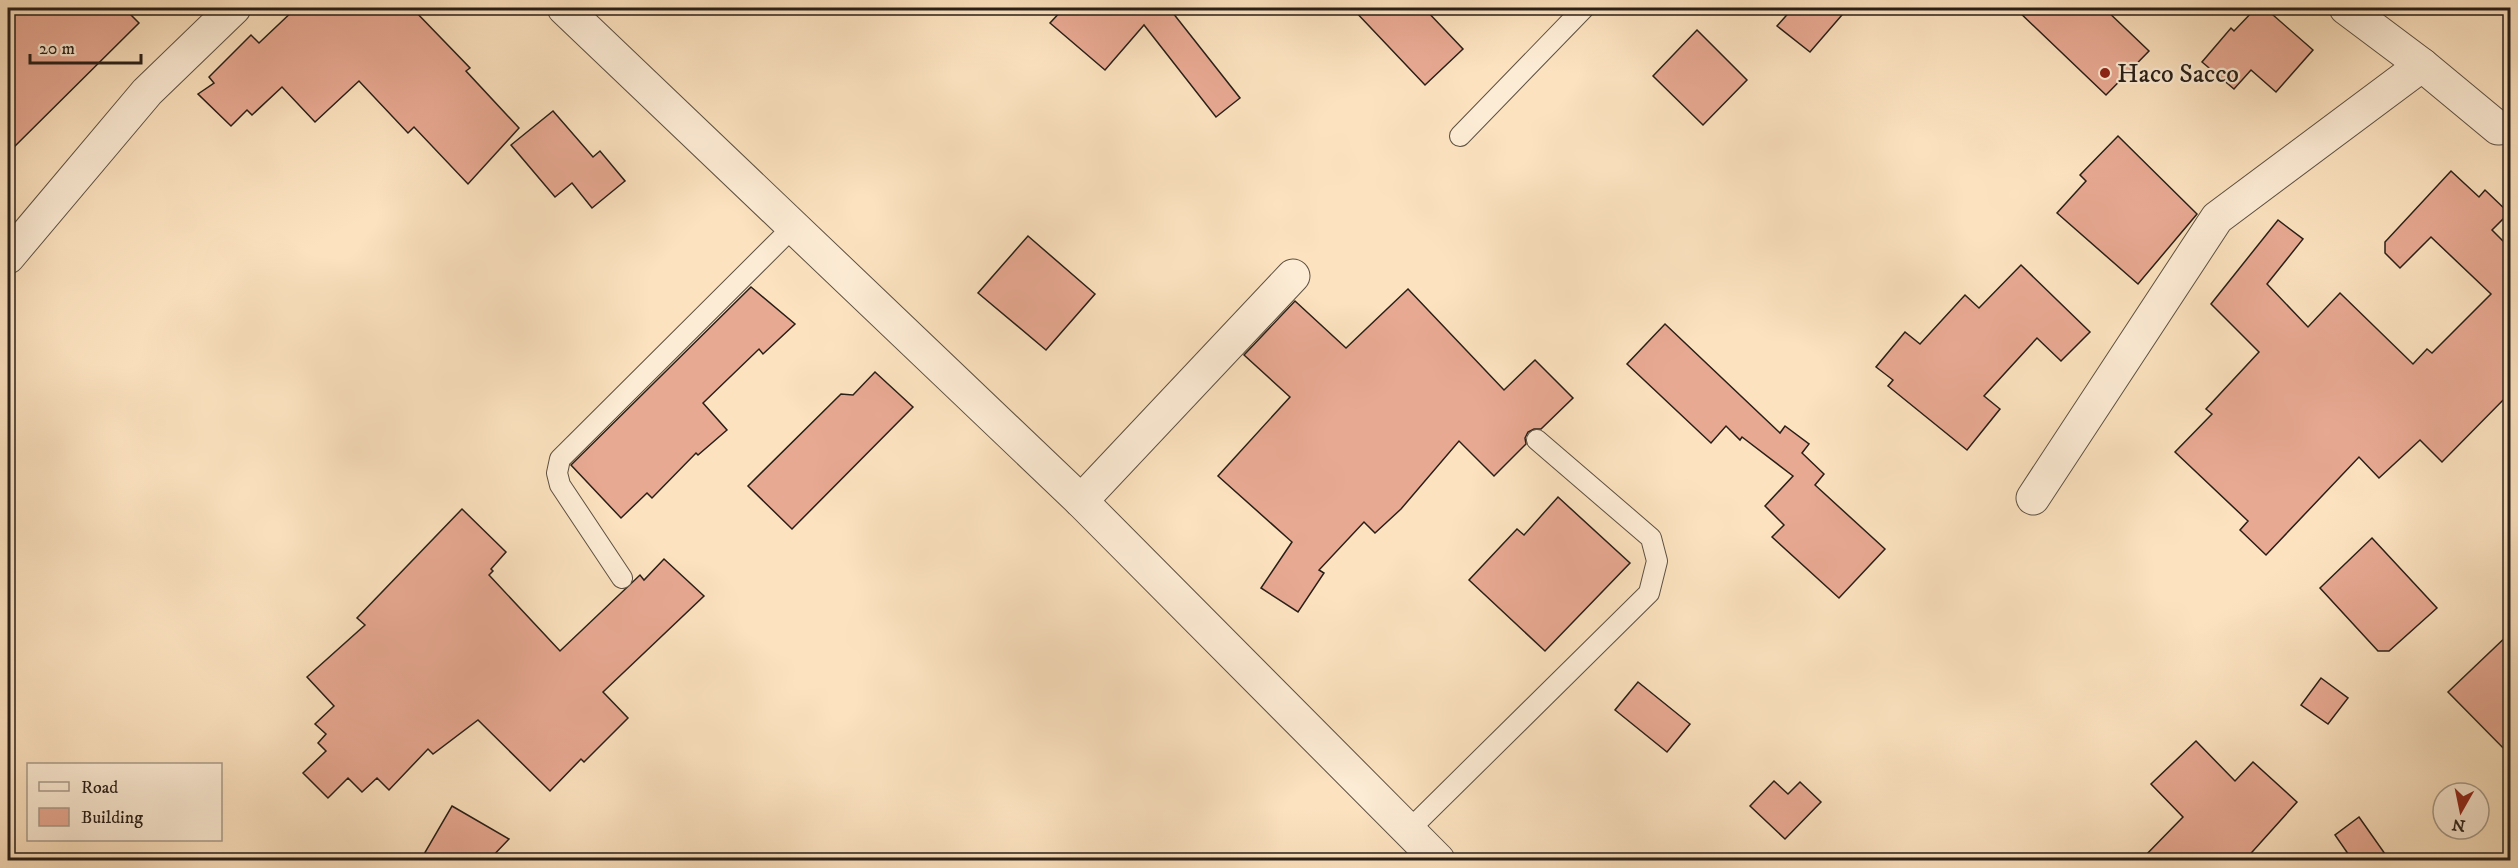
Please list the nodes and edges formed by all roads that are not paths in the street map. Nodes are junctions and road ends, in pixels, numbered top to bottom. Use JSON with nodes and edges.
{"nodes":[{"id":1,"x":234,"y":8,"type":"edge"},
{"id":2,"x":564,"y":8,"type":"edge"},
{"id":3,"x":1584,"y":8,"type":"edge"},
{"id":4,"x":2346,"y":8,"type":"edge"},
{"id":5,"x":2421,"y":65,"type":"junction"},
{"id":6,"x":2506,"y":134,"type":"edge"},
{"id":7,"x":1460,"y":136,"type":"dead end"},
{"id":8,"x":794,"y":226,"type":"junction"},
{"id":9,"x":8,"y":256,"type":"edge"},
{"id":10,"x":1293,"y":276,"type":"dead end"},
{"id":11,"x":1537,"y":440,"type":"dead end"},
{"id":12,"x":2033,"y":498,"type":"dead end"},
{"id":13,"x":1081,"y":501,"type":"junction"},
{"id":14,"x":622,"y":578,"type":"dead end"},
{"id":15,"x":1409,"y":830,"type":"junction"},
{"id":16,"x":1438,"y":861,"type":"edge"}],
"edges":[{"from":1,"to":9,"type":"street"},
{"from":2,"to":8,"type":"street"},
{"from":3,"to":7,"type":"lane"},
{"from":4,"to":5,"type":"street"},
{"from":5,"to":6,"type":"street"},
{"from":5,"to":12,"type":"street"},
{"from":8,"to":13,"type":"street"},
{"from":8,"to":14,"type":"lane"},
{"from":10,"to":13,"type":"street"},
{"from":11,"to":15,"type":"lane"},
{"from":13,"to":15,"type":"street"},
{"from":15,"to":16,"type":"street"}]}
